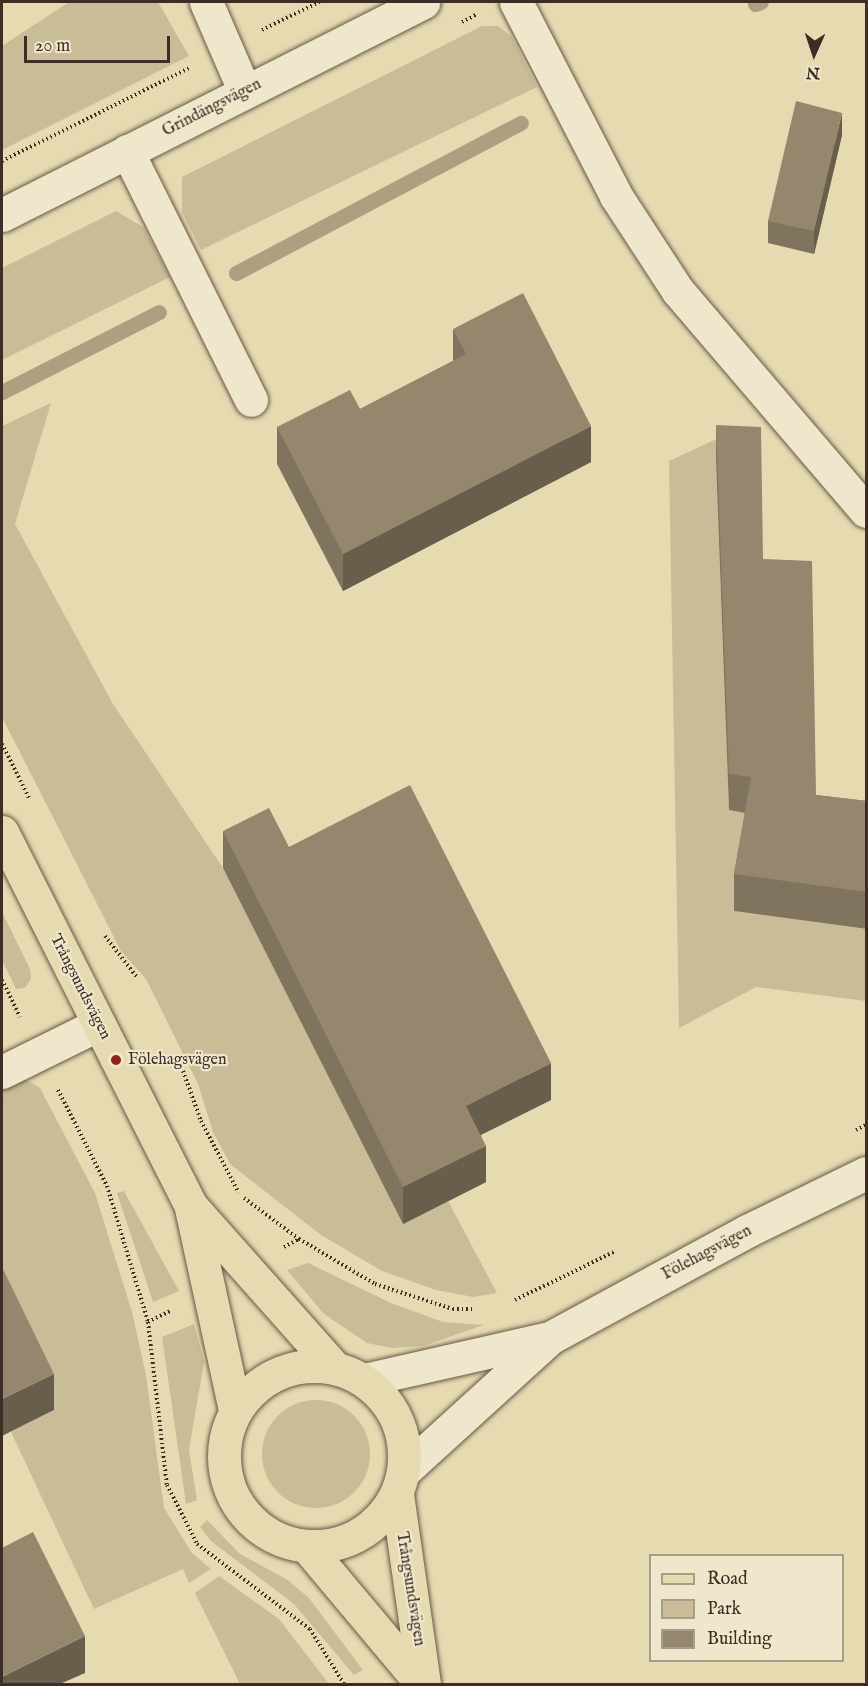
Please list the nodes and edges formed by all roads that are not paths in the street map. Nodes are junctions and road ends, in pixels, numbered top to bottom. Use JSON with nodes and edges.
{"nodes":[{"id":1,"x":206,"y":2,"type":"edge"},
{"id":2,"x":423,"y":2,"type":"edge"},
{"id":3,"x":516,"y":2,"type":"edge"},
{"id":4,"x":245,"y":92,"type":"junction"},
{"id":5,"x":127,"y":151,"type":"junction"},
{"id":6,"x":2,"y":215,"type":"edge"},
{"id":7,"x":251,"y":400,"type":"dead end"},
{"id":8,"x":867,"y":511,"type":"edge"},
{"id":9,"x":2,"y":832,"type":"edge"},
{"id":10,"x":99,"y":1024,"type":"junction"},
{"id":11,"x":2,"y":1072,"type":"edge"},
{"id":12,"x":867,"y":1173,"type":"edge"},
{"id":13,"x":191,"y":1206,"type":"junction"},
{"id":14,"x":550,"y":1338,"type":"junction"},
{"id":15,"x":349,"y":1374,"type":"junction"},
{"id":16,"x":235,"y":1410,"type":"junction"},
{"id":17,"x":400,"y":1482,"type":"junction"},
{"id":18,"x":307,"y":1547,"type":"junction"},
{"id":19,"x":423,"y":1684,"type":"edge"}],
"edges":[{"from":1,"to":4,"type":"street"},
{"from":2,"to":4,"type":"street","name":"Grindängsvägen"},
{"from":3,"to":8,"type":"street"},
{"from":4,"to":5,"type":"street","name":"Grindängsvägen"},
{"from":5,"to":6,"type":"street","name":"Grindängsvägen"},
{"from":5,"to":7,"type":"street"},
{"from":9,"to":10,"type":"main road","name":"Trångsundsvägen"},
{"from":10,"to":11,"type":"street"},
{"from":10,"to":13,"type":"main road","name":"Trångsundsvägen"},
{"from":12,"to":14,"type":"street","name":"Fölehagsvägen"},
{"from":13,"to":15,"type":"main road","name":"Trångsundsvägen"},
{"from":13,"to":16,"type":"main road","name":"Trångsundsvägen"},
{"from":14,"to":15,"type":"street","name":"Fölehagsvägen"},
{"from":14,"to":17,"type":"street","name":"Fölehagsvägen"},
{"from":15,"to":16,"type":"main road"},
{"from":15,"to":17,"type":"main road"},
{"from":16,"to":18,"type":"main road"},
{"from":17,"to":18,"type":"main road"},
{"from":17,"to":19,"type":"main road","name":"Trångsundsvägen"},
{"from":18,"to":19,"type":"main road","name":"Trångsundsvägen"}]}
